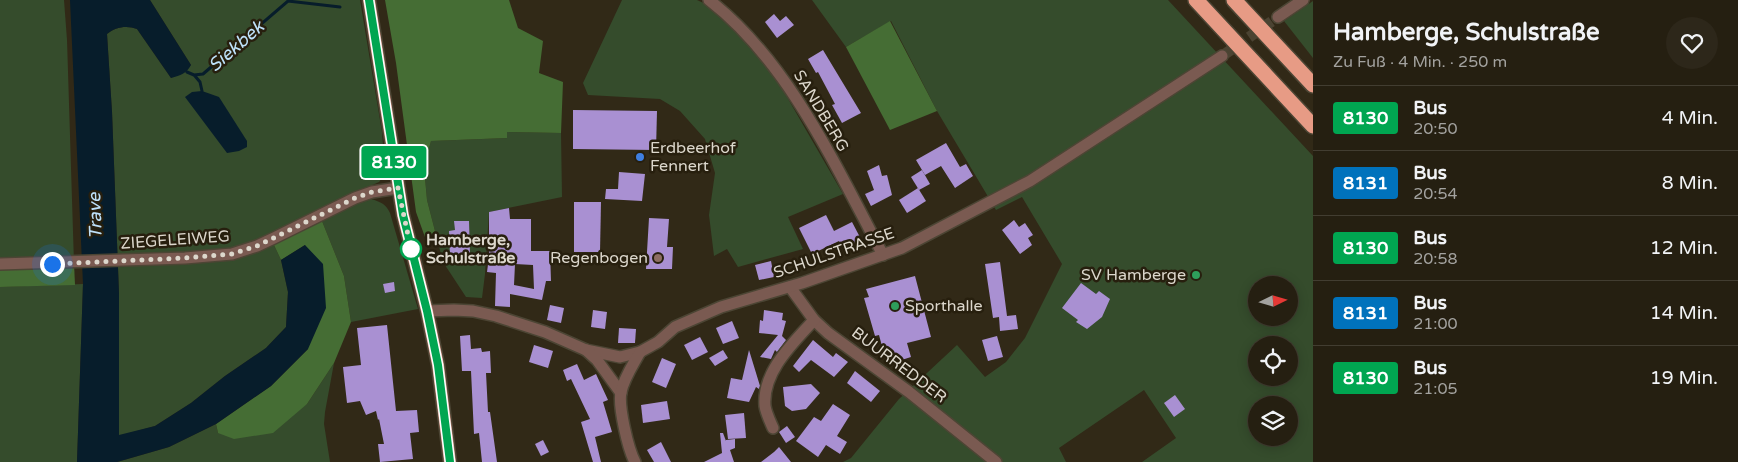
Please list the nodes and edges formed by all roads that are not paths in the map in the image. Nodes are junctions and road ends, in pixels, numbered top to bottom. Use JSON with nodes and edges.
{"nodes":[{"id":1,"x":369,"y":0,"type":"edge"},
{"id":2,"x":708,"y":0,"type":"edge"},
{"id":3,"x":1196,"y":0,"type":"edge"},
{"id":4,"x":1234,"y":0,"type":"edge"},
{"id":5,"x":1303,"y":0,"type":"edge"},
{"id":6,"x":1278,"y":17,"type":"tunnel mouth"},
{"id":7,"x":1222,"y":56,"type":"tunnel mouth"},
{"id":8,"x":1313,"y":85,"type":"edge"},
{"id":9,"x":1313,"y":126,"type":"edge"},
{"id":10,"x":398,"y":188,"type":"junction"},
{"id":11,"x":882,"y":255,"type":"junction"},
{"id":12,"x":0,"y":264,"type":"edge"},
{"id":13,"x":790,"y":287,"type":"junction"},
{"id":14,"x":427,"y":311,"type":"junction"},
{"id":15,"x":814,"y":320,"type":"junction"},
{"id":16,"x":586,"y":350,"type":"junction"},
{"id":17,"x":640,"y":352,"type":"junction"},
{"id":18,"x":621,"y":393,"type":"junction"},
{"id":19,"x":773,"y":428,"type":"dead end"},
{"id":20,"x":450,"y":462,"type":"edge"},
{"id":21,"x":635,"y":462,"type":"edge"},
{"id":22,"x":996,"y":462,"type":"edge"}],
"edges":[{"from":1,"to":10,"type":"main road"},
{"from":2,"to":11,"type":"street","name":"SANDBERG"},
{"from":3,"to":9,"type":"highway"},
{"from":4,"to":8,"type":"highway"},
{"from":5,"to":6,"type":"street"},
{"from":7,"to":11,"type":"street","name":"SCHULSTRASSE"},
{"from":10,"to":12,"type":"street","name":"ZIEGELEIWEG"},
{"from":10,"to":14,"type":"main road"},
{"from":11,"to":13,"type":"street","name":"SCHULSTRASSE"},
{"from":13,"to":15,"type":"street","name":"BUURREDDER"},
{"from":13,"to":17,"type":"street","name":"SCHULSTRASSE"},
{"from":14,"to":16,"type":"street","name":"SCHULSTRASSE"},
{"from":14,"to":20,"type":"main road"},
{"from":15,"to":19,"type":"street"},
{"from":15,"to":22,"type":"street","name":"BUURREDDER"},
{"from":16,"to":17,"type":"street","name":"SCHULSTRASSE"},
{"from":16,"to":18,"type":"street"},
{"from":17,"to":18,"type":"street"},
{"from":18,"to":21,"type":"street"}]}
